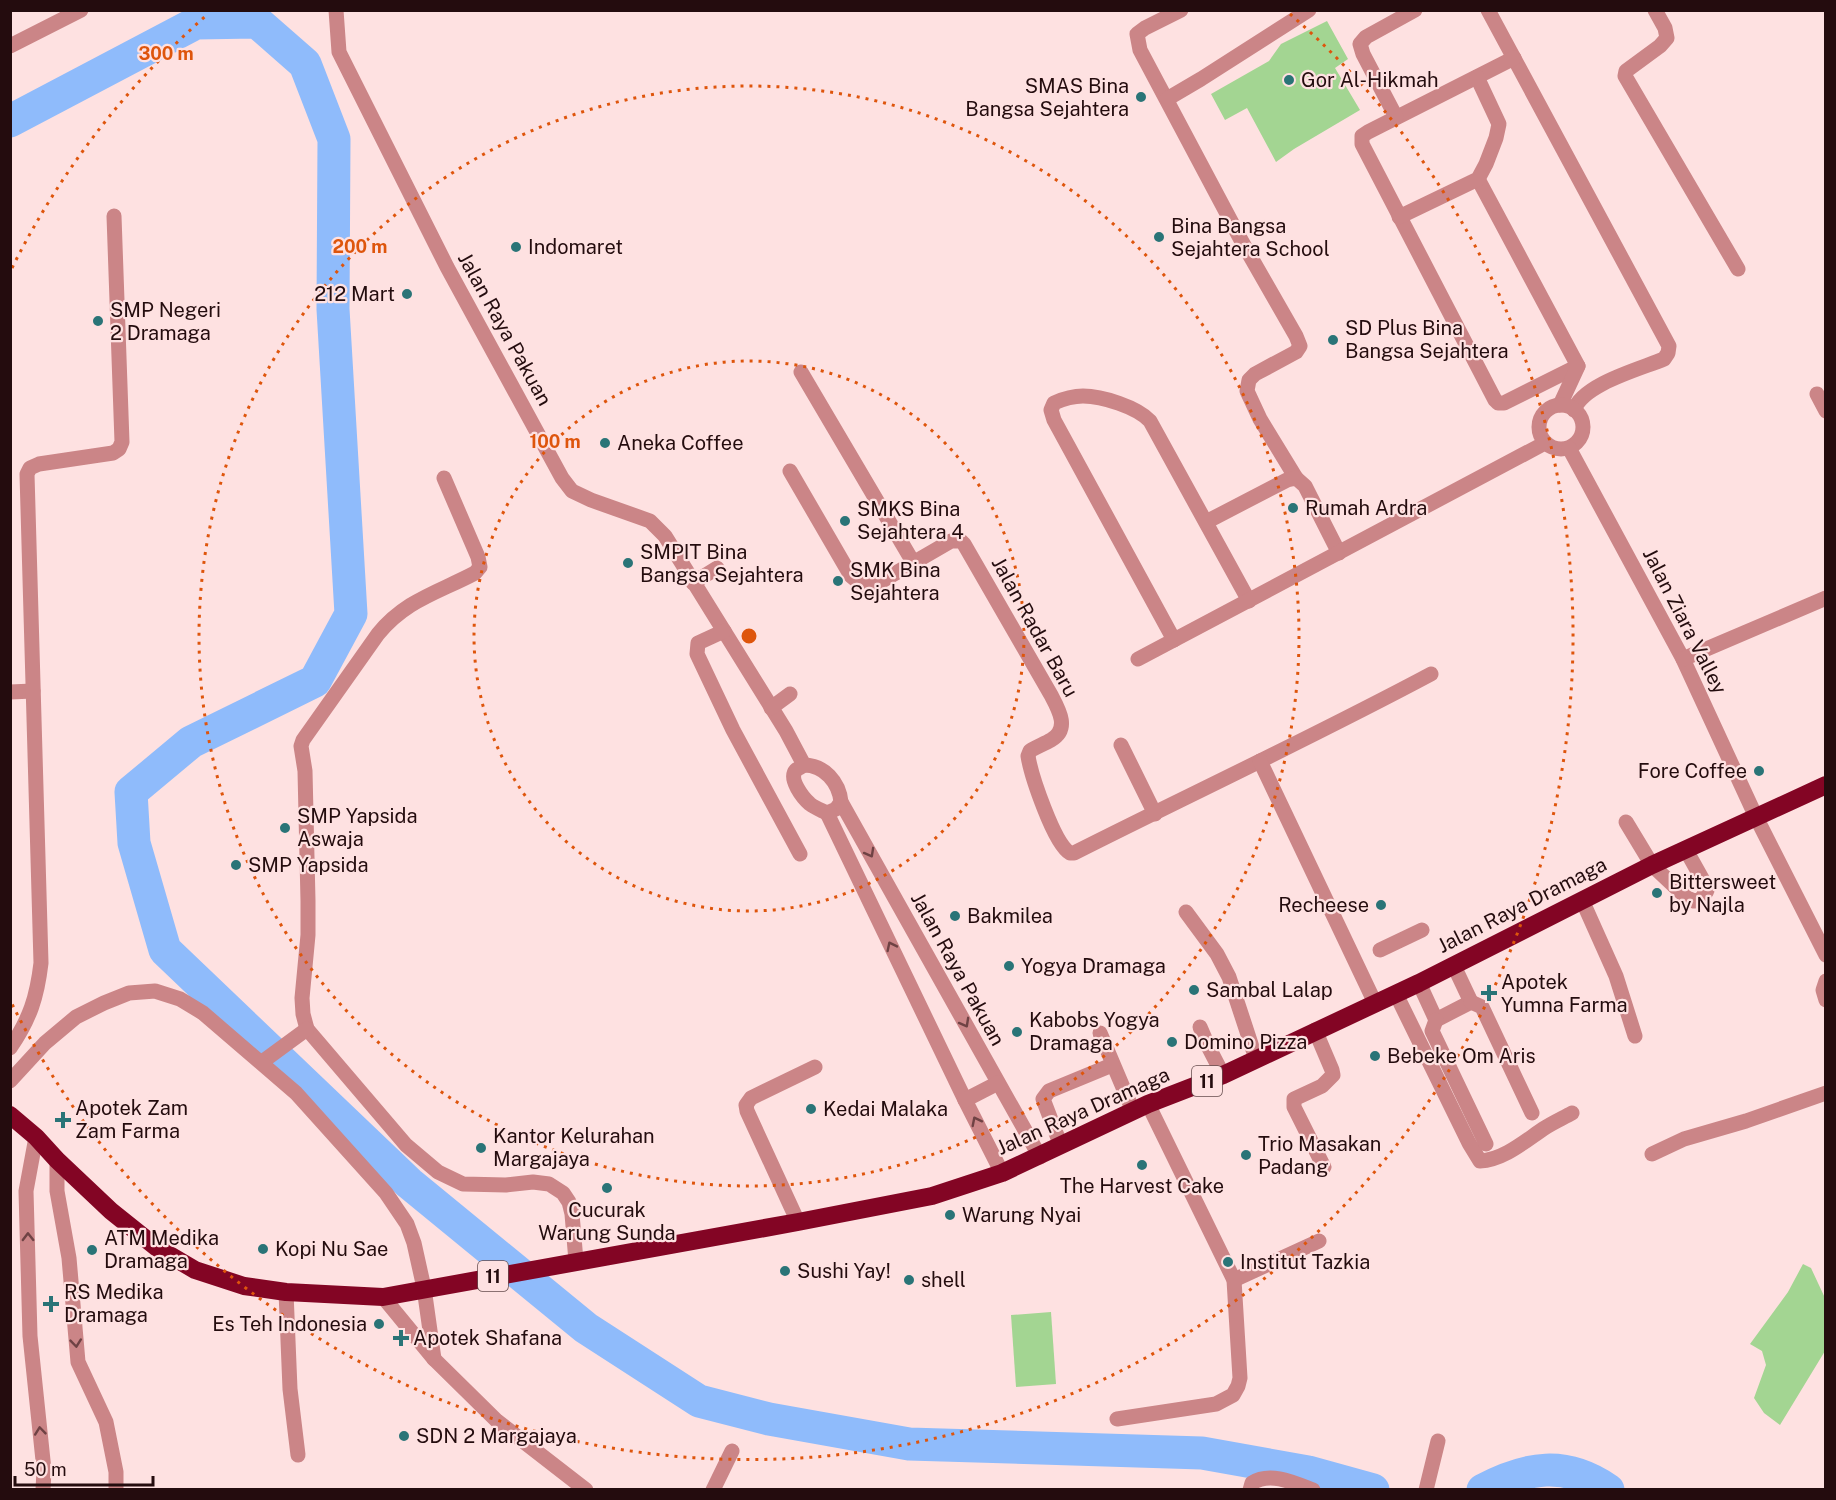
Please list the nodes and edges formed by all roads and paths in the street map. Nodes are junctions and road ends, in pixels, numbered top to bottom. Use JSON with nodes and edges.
{"nodes":[{"id":1,"x":81,"y":10,"type":"edge"},
{"id":2,"x":336,"y":10,"type":"edge"},
{"id":3,"x":1181,"y":10,"type":"edge"},
{"id":4,"x":1309,"y":10,"type":"edge"},
{"id":5,"x":1415,"y":10,"type":"edge"},
{"id":6,"x":1488,"y":10,"type":"edge"},
{"id":7,"x":1655,"y":10,"type":"edge"},
{"id":8,"x":10,"y":46,"type":"edge"},
{"id":9,"x":1514,"y":58,"type":"junction"},
{"id":10,"x":1477,"y":77,"type":"junction"},
{"id":11,"x":1167,"y":99,"type":"junction"},
{"id":12,"x":1396,"y":117,"type":"junction"},
{"id":13,"x":1478,"y":179,"type":"junction"},
{"id":14,"x":114,"y":216,"type":"dead end"},
{"id":15,"x":1399,"y":217,"type":"junction"},
{"id":16,"x":1738,"y":269,"type":"dead end"},
{"id":17,"x":1578,"y":366,"type":"junction"},
{"id":18,"x":801,"y":372,"type":"dead end"},
{"id":19,"x":1817,"y":394,"type":"dead end"},
{"id":20,"x":1567,"y":408,"type":"junction"},
{"id":21,"x":1826,"y":411,"type":"edge"},
{"id":22,"x":1545,"y":443,"type":"junction"},
{"id":23,"x":1569,"y":448,"type":"junction"},
{"id":24,"x":790,"y":471,"type":"dead end"},
{"id":25,"x":444,"y":478,"type":"dead end"},
{"id":26,"x":1296,"y":478,"type":"junction"},
{"id":27,"x":1206,"y":522,"type":"junction"},
{"id":28,"x":1339,"y":553,"type":"junction"},
{"id":29,"x":913,"y":562,"type":"junction"},
{"id":30,"x":717,"y":568,"type":"dead end"},
{"id":31,"x":693,"y":583,"type":"junction"},
{"id":32,"x":1826,"y":598,"type":"edge"},
{"id":33,"x":1249,"y":601,"type":"junction"},
{"id":34,"x":724,"y":631,"type":"junction"},
{"id":35,"x":1174,"y":640,"type":"junction"},
{"id":36,"x":1138,"y":659,"type":"dead end"},
{"id":37,"x":1683,"y":659,"type":"junction"},
{"id":38,"x":1431,"y":674,"type":"dead end"},
{"id":39,"x":33,"y":691,"type":"junction"},
{"id":40,"x":10,"y":692,"type":"edge"},
{"id":41,"x":790,"y":694,"type":"dead end"},
{"id":42,"x":771,"y":708,"type":"junction"},
{"id":43,"x":1121,"y":745,"type":"dead end"},
{"id":44,"x":1260,"y":761,"type":"junction"},
{"id":45,"x":800,"y":767,"type":"junction"},
{"id":46,"x":1826,"y":785,"type":"edge"},
{"id":47,"x":841,"y":802,"type":"junction"},
{"id":48,"x":827,"y":813,"type":"junction"},
{"id":49,"x":1155,"y":814,"type":"junction"},
{"id":50,"x":1756,"y":817,"type":"junction"},
{"id":51,"x":1626,"y":822,"type":"dead end"},
{"id":52,"x":1686,"y":850,"type":"junction"},
{"id":53,"x":800,"y":854,"type":"dead end"},
{"id":54,"x":1652,"y":865,"type":"junction"},
{"id":55,"x":1582,"y":900,"type":"junction"},
{"id":56,"x":1186,"y":912,"type":"dead end"},
{"id":57,"x":1422,"y":930,"type":"dead end"},
{"id":58,"x":1380,"y":950,"type":"dead end"},
{"id":59,"x":1826,"y":955,"type":"edge"},
{"id":60,"x":1454,"y":966,"type":"junction"},
{"id":61,"x":1826,"y":981,"type":"edge"},
{"id":62,"x":1419,"y":983,"type":"junction"},
{"id":63,"x":1396,"y":994,"type":"junction"},
{"id":64,"x":1826,"y":1000,"type":"edge"},
{"id":65,"x":1471,"y":1002,"type":"junction"},
{"id":66,"x":1375,"y":1003,"type":"junction"},
{"id":67,"x":1437,"y":1020,"type":"junction"},
{"id":68,"x":1200,"y":1027,"type":"dead end"},
{"id":69,"x":1314,"y":1030,"type":"junction"},
{"id":70,"x":304,"y":1032,"type":"junction"},
{"id":71,"x":1100,"y":1033,"type":"dead end"},
{"id":72,"x":1635,"y":1036,"type":"dead end"},
{"id":73,"x":10,"y":1048,"type":"edge"},
{"id":74,"x":1256,"y":1059,"type":"junction"},
{"id":75,"x":266,"y":1060,"type":"junction"},
{"id":76,"x":1112,"y":1065,"type":"junction"},
{"id":77,"x":815,"y":1067,"type":"dead end"},
{"id":78,"x":1223,"y":1075,"type":"junction"},
{"id":79,"x":10,"y":1081,"type":"edge"},
{"id":80,"x":998,"y":1083,"type":"junction"},
{"id":81,"x":1826,"y":1093,"type":"edge"},
{"id":82,"x":965,"y":1100,"type":"junction"},
{"id":83,"x":1140,"y":1108,"type":"junction"},
{"id":84,"x":1532,"y":1113,"type":"dead end"},
{"id":85,"x":1572,"y":1113,"type":"dead end"},
{"id":86,"x":10,"y":1115,"type":"edge"},
{"id":87,"x":36,"y":1137,"type":"junction"},
{"id":88,"x":1486,"y":1144,"type":"dead end"},
{"id":89,"x":1061,"y":1146,"type":"junction"},
{"id":90,"x":1652,"y":1154,"type":"dead end"},
{"id":91,"x":1040,"y":1157,"type":"junction"},
{"id":92,"x":57,"y":1160,"type":"junction"},
{"id":93,"x":1324,"y":1167,"type":"dead end"},
{"id":94,"x":1002,"y":1173,"type":"junction"},
{"id":95,"x":798,"y":1222,"type":"junction"},
{"id":96,"x":1318,"y":1240,"type":"dead end"},
{"id":97,"x":576,"y":1261,"type":"junction"},
{"id":98,"x":1234,"y":1280,"type":"junction"},
{"id":99,"x":430,"y":1288,"type":"junction"},
{"id":100,"x":286,"y":1292,"type":"junction"},
{"id":101,"x":383,"y":1297,"type":"junction"},
{"id":102,"x":434,"y":1359,"type":"junction"},
{"id":103,"x":1117,"y":1419,"type":"dead end"},
{"id":104,"x":1438,"y":1442,"type":"dead end"},
{"id":105,"x":732,"y":1451,"type":"dead end"},
{"id":106,"x":298,"y":1455,"type":"dead end"},
{"id":107,"x":1426,"y":1489,"type":"edge"},
{"id":108,"x":43,"y":1490,"type":"edge"},
{"id":109,"x":116,"y":1490,"type":"edge"},
{"id":110,"x":586,"y":1490,"type":"edge"},
{"id":111,"x":713,"y":1490,"type":"edge"},
{"id":112,"x":1250,"y":1490,"type":"edge"},
{"id":113,"x":1313,"y":1490,"type":"edge"}],
"edges":[{"from":1,"to":8,"type":"street"},
{"from":2,"to":31,"type":"street","name":"Jalan Raya Pakuan"},
{"from":3,"to":11,"type":"street"},
{"from":4,"to":11,"type":"street"},
{"from":5,"to":12,"type":"street"},
{"from":6,"to":9,"type":"street"},
{"from":7,"to":16,"type":"street"},
{"from":9,"to":10,"type":"street"},
{"from":9,"to":20,"type":"street"},
{"from":10,"to":12,"type":"street"},
{"from":10,"to":13,"type":"street"},
{"from":11,"to":26,"type":"street"},
{"from":12,"to":15,"type":"street"},
{"from":13,"to":15,"type":"street"},
{"from":13,"to":17,"type":"street"},
{"from":14,"to":39,"type":"street"},
{"from":15,"to":17,"type":"street"},
{"from":17,"to":20,"type":"street"},
{"from":18,"to":29,"type":"street"},
{"from":19,"to":21,"type":"street"},
{"from":20,"to":22,"type":"street"},
{"from":20,"to":23,"type":"street"},
{"from":22,"to":23,"type":"street"},
{"from":22,"to":28,"type":"street"},
{"from":23,"to":37,"type":"street","name":"Jalan Ziara Valley"},
{"from":24,"to":29,"type":"street","name":"Jalan Radar Baru"},
{"from":25,"to":70,"type":"street"},
{"from":26,"to":27,"type":"street"},
{"from":26,"to":28,"type":"street"},
{"from":27,"to":33,"type":"street"},
{"from":27,"to":35,"type":"street"},
{"from":28,"to":33,"type":"street"},
{"from":29,"to":49,"type":"street","name":"Jalan Radar Baru"},
{"from":30,"to":31,"type":"street"},
{"from":31,"to":34,"type":"street","name":"Jalan Raya Pakuan"},
{"from":32,"to":37,"type":"street"},
{"from":33,"to":35,"type":"street"},
{"from":34,"to":42,"type":"street","name":"Jalan Raya Pakuan"},
{"from":34,"to":53,"type":"street"},
{"from":35,"to":36,"type":"street"},
{"from":37,"to":50,"type":"street","name":"Jalan Ziara Valley"},
{"from":38,"to":44,"type":"street","name":"Jalan Radar Baru"},
{"from":39,"to":40,"type":"street"},
{"from":39,"to":73,"type":"street"},
{"from":41,"to":42,"type":"street"},
{"from":42,"to":45,"type":"street","name":"Jalan Raya Pakuan"},
{"from":43,"to":49,"type":"street"},
{"from":44,"to":49,"type":"street","name":"Jalan Radar Baru"},
{"from":44,"to":66,"type":"street"},
{"from":45,"to":47,"type":"street"},
{"from":45,"to":48,"type":"street"},
{"from":46,"to":50,"type":"highway","name":"Jalan Raya Dramaga","number":"11"},
{"from":47,"to":48,"type":"street"},
{"from":47,"to":80,"type":"street","name":"Jalan Raya Pakuan","one_way":true},
{"from":82,"to":48,"type":"street","one_way":true},
{"from":50,"to":52,"type":"highway","name":"Jalan Raya Dramaga","number":"11"},
{"from":50,"to":59,"type":"street","name":"Jalan Ziara Valley"},
{"from":51,"to":54,"type":"street"},
{"from":52,"to":54,"type":"highway","name":"Jalan Raya Dramaga","number":"11"},
{"from":52,"to":54,"type":"street"},
{"from":54,"to":55,"type":"highway","name":"Jalan Raya Dramaga","number":"11"},
{"from":55,"to":60,"type":"highway","name":"Jalan Raya Dramaga","number":"11"},
{"from":55,"to":72,"type":"street"},
{"from":56,"to":74,"type":"street"},
{"from":57,"to":58,"type":"street"},
{"from":60,"to":62,"type":"highway","name":"Jalan Raya Dramaga","number":"11"},
{"from":60,"to":65,"type":"street"},
{"from":61,"to":64,"type":"street"},
{"from":62,"to":63,"type":"highway","name":"Jalan Raya Dramaga","number":"11"},
{"from":62,"to":67,"type":"street"},
{"from":63,"to":66,"type":"highway","name":"Jalan Raya Dramaga","number":"11"},
{"from":63,"to":85,"type":"street"},
{"from":65,"to":67,"type":"street"},
{"from":65,"to":84,"type":"street"},
{"from":66,"to":69,"type":"highway","name":"Jalan Raya Dramaga","number":"11"},
{"from":67,"to":88,"type":"street"},
{"from":68,"to":78,"type":"street"},
{"from":69,"to":74,"type":"highway","name":"Jalan Raya Dramaga","number":"11"},
{"from":69,"to":93,"type":"street"},
{"from":70,"to":75,"type":"street"},
{"from":70,"to":97,"type":"street"},
{"from":71,"to":76,"type":"street"},
{"from":74,"to":78,"type":"highway","name":"Jalan Raya Dramaga","number":"11"},
{"from":75,"to":79,"type":"street"},
{"from":75,"to":99,"type":"street"},
{"from":76,"to":83,"type":"street"},
{"from":76,"to":89,"type":"street"},
{"from":77,"to":95,"type":"street"},
{"from":78,"to":83,"type":"highway","name":"Jalan Raya Dramaga","number":"11"},
{"from":80,"to":82,"type":"street"},
{"from":80,"to":91,"type":"street","name":"Jalan Raya Pakuan"},
{"from":81,"to":90,"type":"street"},
{"from":94,"to":82,"type":"street","one_way":true},
{"from":83,"to":89,"type":"highway","name":"Jalan Raya Dramaga","number":"11"},
{"from":83,"to":98,"type":"street"},
{"from":86,"to":87,"type":"highway","number":"11"},
{"from":87,"to":92,"type":"highway","number":"11"},
{"from":108,"to":87,"type":"street","one_way":true},
{"from":89,"to":91,"type":"highway","name":"Jalan Raya Dramaga","number":"11"},
{"from":91,"to":94,"type":"highway","name":"Jalan Raya Dramaga","number":"11"},
{"from":92,"to":100,"type":"highway","number":"11"},
{"from":92,"to":109,"type":"street","one_way":true},
{"from":94,"to":95,"type":"highway","name":"Jalan Raya Dramaga","number":"11"},
{"from":95,"to":97,"type":"highway","name":"Jalan Raya Dramaga","number":"11"},
{"from":96,"to":98,"type":"street"},
{"from":97,"to":99,"type":"highway","name":"Jalan Raya Dramaga","number":"11"},
{"from":98,"to":103,"type":"street"},
{"from":99,"to":101,"type":"highway","number":"11"},
{"from":99,"to":102,"type":"street"},
{"from":100,"to":101,"type":"highway","number":"11"},
{"from":100,"to":106,"type":"street"},
{"from":101,"to":102,"type":"street"},
{"from":102,"to":110,"type":"street"},
{"from":104,"to":107,"type":"street"},
{"from":105,"to":111,"type":"street"},
{"from":112,"to":113,"type":"street"}]}
